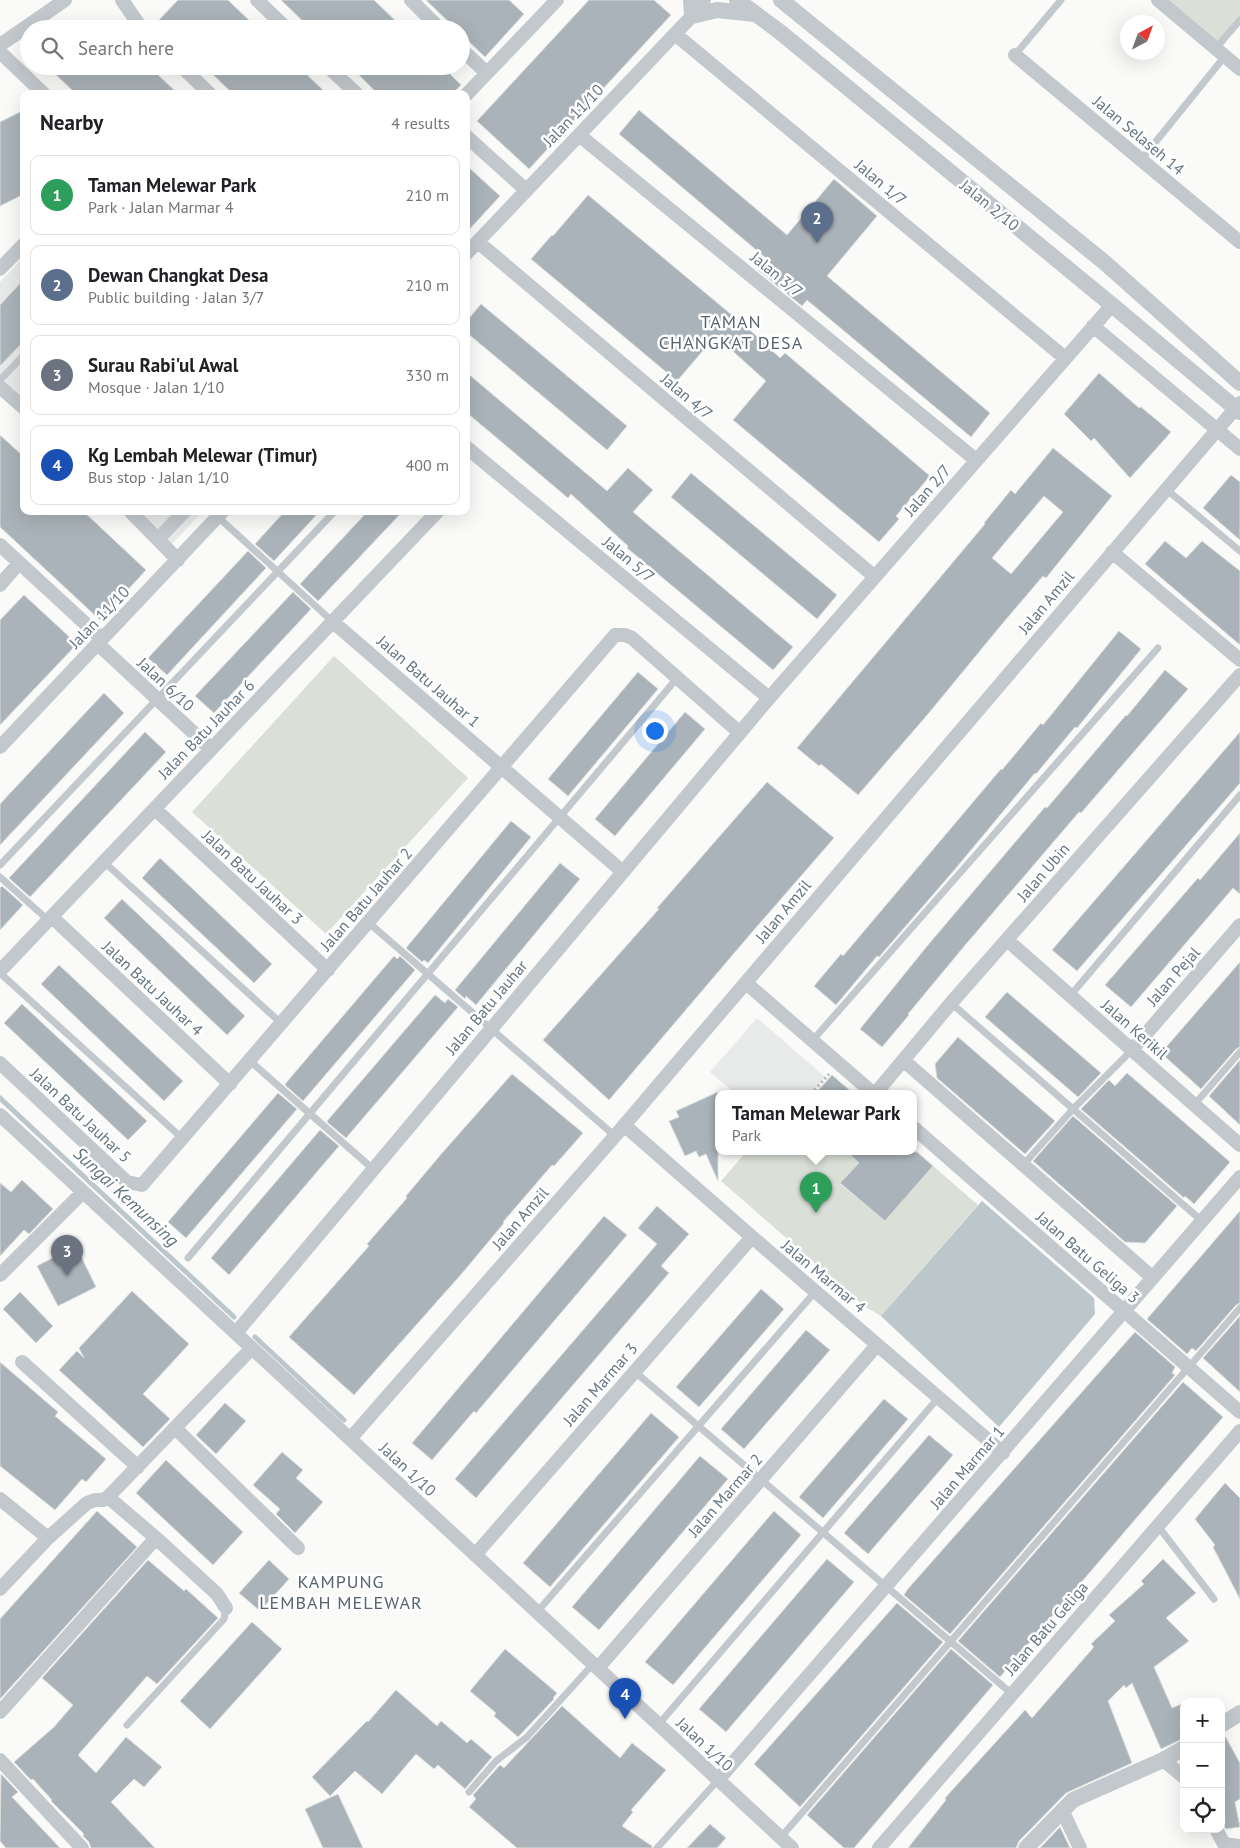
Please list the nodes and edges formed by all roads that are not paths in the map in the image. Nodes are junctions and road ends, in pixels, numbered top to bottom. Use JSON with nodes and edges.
{"nodes":[{"id":1,"x":65,"y":0,"type":"edge"},
{"id":2,"x":122,"y":0,"type":"edge"},
{"id":3,"x":257,"y":0,"type":"edge"},
{"id":4,"x":411,"y":0,"type":"edge"},
{"id":5,"x":704,"y":0,"type":"edge"},
{"id":6,"x":738,"y":0,"type":"edge"},
{"id":7,"x":781,"y":0,"type":"edge"},
{"id":8,"x":1061,"y":0,"type":"edge"},
{"id":9,"x":1158,"y":0,"type":"edge"},
{"id":10,"x":555,"y":1,"type":"edge"},
{"id":11,"x":692,"y":8,"type":"edge"},
{"id":12,"x":756,"y":14,"type":"junction"},
{"id":13,"x":36,"y":20,"type":"edge"},
{"id":14,"x":136,"y":20,"type":"edge"},
{"id":15,"x":278,"y":20,"type":"edge"},
{"id":16,"x":431,"y":20,"type":"edge"},
{"id":17,"x":1240,"y":20,"type":"edge"},
{"id":18,"x":20,"y":31,"type":"edge"},
{"id":19,"x":675,"y":34,"type":"junction"},
{"id":20,"x":0,"y":45,"type":"edge"},
{"id":21,"x":0,"y":52,"type":"edge"},
{"id":22,"x":1221,"y":52,"type":"junction"},
{"id":23,"x":470,"y":57,"type":"edge"},
{"id":24,"x":1013,"y":57,"type":"joint"},
{"id":25,"x":1240,"y":69,"type":"edge"},
{"id":26,"x":20,"y":71,"type":"edge"},
{"id":27,"x":487,"y":73,"type":"junction"},
{"id":28,"x":24,"y":75,"type":"edge"},
{"id":29,"x":190,"y":75,"type":"edge"},
{"id":30,"x":337,"y":75,"type":"edge"},
{"id":31,"x":40,"y":90,"type":"edge"},
{"id":32,"x":206,"y":90,"type":"edge"},
{"id":33,"x":353,"y":90,"type":"edge"},
{"id":34,"x":470,"y":91,"type":"edge"},
{"id":35,"x":579,"y":135,"type":"junction"},
{"id":36,"x":470,"y":140,"type":"edge"},
{"id":37,"x":1141,"y":160,"type":"junction"},
{"id":38,"x":526,"y":190,"type":"junction"},
{"id":39,"x":478,"y":242,"type":"junction"},
{"id":40,"x":1240,"y":242,"type":"edge"},
{"id":41,"x":20,"y":248,"type":"edge"},
{"id":42,"x":470,"y":250,"type":"edge"},
{"id":43,"x":0,"y":269,"type":"edge"},
{"id":44,"x":1112,"y":304,"type":"junction"},
{"id":45,"x":1093,"y":326,"type":"junction"},
{"id":46,"x":20,"y":358,"type":"edge"},
{"id":47,"x":1065,"y":358,"type":"junction"},
{"id":48,"x":0,"y":380,"type":"edge"},
{"id":49,"x":1240,"y":383,"type":"edge"},
{"id":50,"x":0,"y":387,"type":"edge"},
{"id":51,"x":20,"y":404,"type":"edge"},
{"id":52,"x":1238,"y":408,"type":"edge"},
{"id":53,"x":1218,"y":430,"type":"junction"},
{"id":54,"x":1240,"y":449,"type":"edge"},
{"id":55,"x":470,"y":450,"type":"edge"},
{"id":56,"x":976,"y":460,"type":"junction"},
{"id":57,"x":1165,"y":489,"type":"junction"},
{"id":58,"x":134,"y":515,"type":"edge"},
{"id":59,"x":180,"y":515,"type":"edge"},
{"id":60,"x":219,"y":515,"type":"edge"},
{"id":61,"x":221,"y":515,"type":"edge"},
{"id":62,"x":331,"y":515,"type":"edge"},
{"id":63,"x":434,"y":515,"type":"edge"},
{"id":64,"x":158,"y":539,"type":"junction"},
{"id":65,"x":0,"y":546,"type":"edge"},
{"id":66,"x":1240,"y":551,"type":"edge"},
{"id":67,"x":1112,"y":552,"type":"junction"},
{"id":68,"x":178,"y":560,"type":"junction"},
{"id":69,"x":20,"y":563,"type":"junction"},
{"id":70,"x":278,"y":571,"type":"junction"},
{"id":71,"x":875,"y":577,"type":"junction"},
{"id":72,"x":0,"y":584,"type":"edge"},
{"id":73,"x":333,"y":622,"type":"junction"},
{"id":74,"x":100,"y":642,"type":"junction"},
{"id":75,"x":1158,"y":648,"type":"dead end"},
{"id":76,"x":1240,"y":660,"type":"edge"},
{"id":77,"x":1240,"y":675,"type":"edge"},
{"id":78,"x":678,"y":677,"type":"junction"},
{"id":79,"x":157,"y":699,"type":"junction"},
{"id":80,"x":766,"y":701,"type":"junction"},
{"id":81,"x":740,"y":733,"type":"junction"},
{"id":82,"x":0,"y":747,"type":"edge"},
{"id":83,"x":211,"y":749,"type":"junction"},
{"id":84,"x":502,"y":768,"type":"junction"},
{"id":85,"x":1240,"y":795,"type":"edge"},
{"id":86,"x":155,"y":808,"type":"junction"},
{"id":87,"x":560,"y":818,"type":"junction"},
{"id":88,"x":104,"y":862,"type":"junction"},
{"id":89,"x":0,"y":866,"type":"edge"},
{"id":90,"x":623,"y":872,"type":"junction"},
{"id":91,"x":0,"y":876,"type":"edge"},
{"id":92,"x":50,"y":919,"type":"junction"},
{"id":93,"x":369,"y":923,"type":"junction"},
{"id":94,"x":1240,"y":925,"type":"edge"},
{"id":95,"x":1007,"y":940,"type":"junction"},
{"id":96,"x":328,"y":970,"type":"junction"},
{"id":97,"x":0,"y":972,"type":"edge"},
{"id":98,"x":428,"y":974,"type":"junction"},
{"id":99,"x":746,"y":983,"type":"junction"},
{"id":100,"x":1070,"y":996,"type":"junction"},
{"id":101,"x":951,"y":1003,"type":"junction"},
{"id":102,"x":282,"y":1024,"type":"junction"},
{"id":103,"x":491,"y":1029,"type":"junction"},
{"id":104,"x":812,"y":1041,"type":"junction"},
{"id":105,"x":1132,"y":1050,"type":"junction"},
{"id":106,"x":1240,"y":1052,"type":"edge"},
{"id":107,"x":903,"y":1060,"type":"junction"},
{"id":108,"x":250,"y":1061,"type":"junction"},
{"id":109,"x":0,"y":1063,"type":"edge"},
{"id":110,"x":230,"y":1084,"type":"junction"},
{"id":111,"x":870,"y":1090,"type":"edge"},
{"id":112,"x":878,"y":1090,"type":"edge"},
{"id":113,"x":1194,"y":1105,"type":"junction"},
{"id":114,"x":1073,"y":1109,"type":"junction"},
{"id":115,"x":311,"y":1113,"type":"junction"},
{"id":116,"x":0,"y":1115,"type":"edge"},
{"id":117,"x":624,"y":1125,"type":"junction"},
{"id":118,"x":917,"y":1131,"type":"edge"},
{"id":119,"x":615,"y":1136,"type":"junction"},
{"id":120,"x":183,"y":1140,"type":"junction"},
{"id":121,"x":1240,"y":1145,"type":"edge"},
{"id":122,"x":1023,"y":1166,"type":"junction"},
{"id":123,"x":373,"y":1169,"type":"junction"},
{"id":124,"x":1240,"y":1177,"type":"edge"},
{"id":125,"x":142,"y":1185,"type":"joint"},
{"id":126,"x":83,"y":1192,"type":"junction"},
{"id":127,"x":1202,"y":1222,"type":"junction"},
{"id":128,"x":752,"y":1237,"type":"junction"},
{"id":129,"x":188,"y":1258,"type":"dead end"},
{"id":130,"x":0,"y":1275,"type":"edge"},
{"id":131,"x":1153,"y":1278,"type":"junction"},
{"id":132,"x":815,"y":1292,"type":"junction"},
{"id":133,"x":1240,"y":1308,"type":"edge"},
{"id":134,"x":1124,"y":1311,"type":"junction"},
{"id":135,"x":236,"y":1333,"type":"junction"},
{"id":136,"x":877,"y":1345,"type":"junction"},
{"id":137,"x":252,"y":1348,"type":"junction"},
{"id":138,"x":22,"y":1362,"type":"dead end"},
{"id":139,"x":1189,"y":1368,"type":"junction"},
{"id":140,"x":634,"y":1371,"type":"junction"},
{"id":141,"x":938,"y":1398,"type":"junction"},
{"id":142,"x":1240,"y":1412,"type":"edge"},
{"id":143,"x":697,"y":1425,"type":"junction"},
{"id":144,"x":174,"y":1428,"type":"junction"},
{"id":145,"x":1240,"y":1431,"type":"edge"},
{"id":146,"x":350,"y":1439,"type":"junction"},
{"id":147,"x":1002,"y":1453,"type":"junction"},
{"id":148,"x":138,"y":1467,"type":"junction"},
{"id":149,"x":761,"y":1480,"type":"junction"},
{"id":150,"x":108,"y":1497,"type":"junction"},
{"id":151,"x":0,"y":1499,"type":"edge"},
{"id":152,"x":1158,"y":1526,"type":"junction"},
{"id":153,"x":822,"y":1532,"type":"junction"},
{"id":154,"x":48,"y":1538,"type":"junction"},
{"id":155,"x":156,"y":1538,"type":"junction"},
{"id":156,"x":298,"y":1548,"type":"dead end"},
{"id":157,"x":475,"y":1555,"type":"junction"},
{"id":158,"x":886,"y":1586,"type":"junction"},
{"id":159,"x":0,"y":1589,"type":"edge"},
{"id":160,"x":1214,"y":1599,"type":"dead end"},
{"id":161,"x":226,"y":1608,"type":"joint"},
{"id":162,"x":536,"y":1612,"type":"junction"},
{"id":163,"x":951,"y":1642,"type":"junction"},
{"id":164,"x":595,"y":1666,"type":"junction"},
{"id":165,"x":1012,"y":1694,"type":"junction"},
{"id":166,"x":0,"y":1712,"type":"edge"},
{"id":167,"x":1240,"y":1713,"type":"edge"},
{"id":168,"x":1225,"y":1722,"type":"edge"},
{"id":169,"x":658,"y":1724,"type":"junction"},
{"id":170,"x":127,"y":1725,"type":"dead end"},
{"id":171,"x":1180,"y":1750,"type":"edge"},
{"id":172,"x":0,"y":1760,"type":"edge"},
{"id":173,"x":1163,"y":1760,"type":"junction"},
{"id":174,"x":1180,"y":1773,"type":"edge"},
{"id":175,"x":718,"y":1780,"type":"junction"},
{"id":176,"x":469,"y":1792,"type":"dead end"},
{"id":177,"x":1062,"y":1810,"type":"junction"},
{"id":178,"x":1218,"y":1833,"type":"edge"},
{"id":179,"x":780,"y":1837,"type":"junction"},
{"id":180,"x":1240,"y":1846,"type":"edge"},
{"id":181,"x":82,"y":1848,"type":"edge"},
{"id":182,"x":657,"y":1848,"type":"edge"},
{"id":183,"x":792,"y":1848,"type":"edge"},
{"id":184,"x":878,"y":1848,"type":"edge"},
{"id":185,"x":1026,"y":1848,"type":"edge"},
{"id":186,"x":1080,"y":1848,"type":"edge"}],
"edges":[{"from":1,"to":13,"type":"street"},
{"from":2,"to":14,"type":"street"},
{"from":3,"to":15,"type":"street"},
{"from":4,"to":16,"type":"street"},
{"from":5,"to":11,"type":"street","name":"Jalan 11/10"},
{"from":6,"to":12,"type":"street","name":"Jalan 2/10"},
{"from":7,"to":49,"type":"street","name":"Jalan 2/10"},
{"from":8,"to":24,"type":"lane"},
{"from":9,"to":22,"type":"street"},
{"from":10,"to":27,"type":"street"},
{"from":11,"to":12,"type":"street"},
{"from":11,"to":19,"type":"street","name":"Jalan 11/10"},
{"from":12,"to":44,"type":"street","name":"Jalan 2/10"},
{"from":17,"to":22,"type":"lane"},
{"from":18,"to":20,"type":"street"},
{"from":19,"to":35,"type":"street","name":"Jalan 11/10"},
{"from":19,"to":47,"type":"street","name":"Jalan 1/7"},
{"from":21,"to":26,"type":"street"},
{"from":22,"to":25,"type":"street"},
{"from":22,"to":37,"type":"lane"},
{"from":23,"to":27,"type":"street"},
{"from":24,"to":37,"type":"street","name":"Jalan Selaseh 14"},
{"from":27,"to":34,"type":"street"},
{"from":28,"to":31,"type":"street"},
{"from":29,"to":32,"type":"street"},
{"from":30,"to":33,"type":"street"},
{"from":35,"to":38,"type":"street","name":"Jalan 11/10"},
{"from":35,"to":56,"type":"street","name":"Jalan 3/7"},
{"from":36,"to":38,"type":"street"},
{"from":37,"to":40,"type":"street","name":"Jalan Selaseh 14"},
{"from":38,"to":39,"type":"street","name":"Jalan 11/10"},
{"from":39,"to":42,"type":"street","name":"Jalan 11/10"},
{"from":39,"to":71,"type":"street","name":"Jalan 4/7"},
{"from":41,"to":43,"type":"street"},
{"from":44,"to":45,"type":"street","name":"Jalan 2/7"},
{"from":44,"to":52,"type":"street","name":"Jalan 2/10"},
{"from":45,"to":47,"type":"street","name":"Jalan 2/7"},
{"from":45,"to":53,"type":"street"},
{"from":46,"to":48,"type":"lane"},
{"from":47,"to":56,"type":"street","name":"Jalan 2/7"},
{"from":50,"to":51,"type":"street"},
{"from":52,"to":53,"type":"street","name":"Jalan Amzil"},
{"from":53,"to":54,"type":"street"},
{"from":53,"to":57,"type":"street","name":"Jalan Amzil"},
{"from":55,"to":80,"type":"street","name":"Jalan 5/7"},
{"from":56,"to":71,"type":"street","name":"Jalan 2/7"},
{"from":57,"to":66,"type":"lane"},
{"from":57,"to":67,"type":"street","name":"Jalan Amzil"},
{"from":58,"to":64,"type":"street"},
{"from":59,"to":64,"type":"street"},
{"from":60,"to":68,"type":"street","name":"Jalan 11/10"},
{"from":61,"to":70,"type":"lane"},
{"from":62,"to":70,"type":"lane"},
{"from":63,"to":73,"type":"street","name":"Jalan Batu Jauhar 6"},
{"from":64,"to":68,"type":"street"},
{"from":65,"to":69,"type":"street","name":"Jalan 6/10"},
{"from":67,"to":76,"type":"street"},
{"from":67,"to":99,"type":"street","name":"Jalan Amzil"},
{"from":68,"to":74,"type":"street","name":"Jalan 11/10"},
{"from":69,"to":72,"type":"street"},
{"from":69,"to":74,"type":"street","name":"Jalan 6/10"},
{"from":70,"to":73,"type":"lane"},
{"from":70,"to":79,"type":"lane"},
{"from":71,"to":80,"type":"street","name":"Jalan 2/7"},
{"from":73,"to":83,"type":"street","name":"Jalan Batu Jauhar 6"},
{"from":73,"to":84,"type":"street","name":"Jalan Batu Jauhar 1"},
{"from":74,"to":79,"type":"street","name":"Jalan 6/10"},
{"from":74,"to":82,"type":"street","name":"Jalan 11/10"},
{"from":75,"to":104,"type":"lane"},
{"from":77,"to":95,"type":"street","name":"Jalan Ubin"},
{"from":78,"to":81,"type":"street"},
{"from":78,"to":84,"type":"street","name":"Jalan Batu Jauhar 2"},
{"from":78,"to":87,"type":"lane"},
{"from":79,"to":83,"type":"street","name":"Jalan 6/10"},
{"from":79,"to":89,"type":"lane"},
{"from":80,"to":81,"type":"street","name":"Jalan Batu Jauhar"},
{"from":81,"to":90,"type":"street","name":"Jalan Batu Jauhar"},
{"from":83,"to":86,"type":"street","name":"Jalan Batu Jauhar 6"},
{"from":84,"to":87,"type":"street","name":"Jalan Batu Jauhar 1"},
{"from":84,"to":93,"type":"street","name":"Jalan Batu Jauhar 2"},
{"from":85,"to":100,"type":"lane"},
{"from":86,"to":88,"type":"street","name":"Jalan Batu Jauhar 6"},
{"from":86,"to":96,"type":"street","name":"Jalan Batu Jauhar 3"},
{"from":87,"to":90,"type":"street","name":"Jalan Batu Jauhar 1"},
{"from":87,"to":98,"type":"lane"},
{"from":88,"to":92,"type":"street","name":"Jalan Batu Jauhar 6"},
{"from":88,"to":102,"type":"lane"},
{"from":90,"to":103,"type":"street","name":"Jalan Batu Jauhar"},
{"from":91,"to":92,"type":"lane"},
{"from":92,"to":97,"type":"street","name":"Jalan Batu Jauhar 6"},
{"from":92,"to":110,"type":"street","name":"Jalan Batu Jauhar 4"},
{"from":93,"to":96,"type":"street","name":"Jalan Batu Jauhar 2"},
{"from":93,"to":98,"type":"lane"},
{"from":94,"to":105,"type":"street","name":"Jalan Pejal"},
{"from":95,"to":100,"type":"street","name":"Jalan Kerikil"},
{"from":95,"to":101,"type":"street","name":"Jalan Ubin"},
{"from":96,"to":102,"type":"street","name":"Jalan Batu Jauhar 2"},
{"from":97,"to":120,"type":"lane"},
{"from":98,"to":103,"type":"lane"},
{"from":98,"to":115,"type":"lane"},
{"from":99,"to":104,"type":"street"},
{"from":99,"to":117,"type":"street","name":"Jalan Amzil"},
{"from":100,"to":105,"type":"street","name":"Jalan Kerikil"},
{"from":101,"to":107,"type":"street","name":"Jalan Ubin"},
{"from":101,"to":114,"type":"lane"},
{"from":102,"to":108,"type":"street","name":"Jalan Batu Jauhar 2"},
{"from":103,"to":119,"type":"lane"},
{"from":103,"to":123,"type":"street","name":"Jalan Batu Jauhar"},
{"from":104,"to":111,"type":"street"},
{"from":105,"to":113,"type":"street","name":"Jalan Kerikil"},
{"from":105,"to":114,"type":"lane"},
{"from":106,"to":113,"type":"lane"},
{"from":107,"to":112,"type":"street","name":"Jalan Ubin"},
{"from":107,"to":122,"type":"street","name":"Jalan Batu Geliga 3"},
{"from":108,"to":110,"type":"street","name":"Jalan Batu Jauhar 2"},
{"from":108,"to":115,"type":"lane"},
{"from":109,"to":125,"type":"street","name":"Jalan Batu Jauhar 5"},
{"from":110,"to":120,"type":"street","name":"Jalan Batu Jauhar 2"},
{"from":113,"to":121,"type":"street","name":"Jalan Kerikil"},
{"from":114,"to":122,"type":"lane"},
{"from":114,"to":127,"type":"lane"},
{"from":115,"to":123,"type":"lane"},
{"from":115,"to":129,"type":"lane"},
{"from":116,"to":126,"type":"street","name":"Jalan 1/10"},
{"from":117,"to":119,"type":"street","name":"Jalan Amzil"},
{"from":117,"to":128,"type":"street","name":"Jalan Marmar 4"},
{"from":118,"to":134,"type":"street","name":"Jalan Batu Geliga 3"},
{"from":119,"to":146,"type":"street","name":"Jalan Amzil"},
{"from":120,"to":125,"type":"street","name":"Jalan Batu Jauhar 2"},
{"from":122,"to":131,"type":"street","name":"Jalan Batu Geliga 3"},
{"from":123,"to":135,"type":"street","name":"Jalan Batu Jauhar"},
{"from":124,"to":127,"type":"street","name":"Jalan Marmar 1"},
{"from":126,"to":130,"type":"street"},
{"from":126,"to":135,"type":"street","name":"Jalan 1/10"},
{"from":127,"to":131,"type":"street","name":"Jalan Marmar 1"},
{"from":128,"to":132,"type":"street","name":"Jalan Marmar 4"},
{"from":128,"to":140,"type":"street","name":"Jalan Marmar 3"},
{"from":131,"to":134,"type":"street","name":"Jalan Marmar 1"},
{"from":132,"to":136,"type":"street","name":"Jalan Marmar 4"},
{"from":132,"to":143,"type":"lane"},
{"from":133,"to":139,"type":"lane"},
{"from":134,"to":139,"type":"street","name":"Jalan Batu Geliga 3"},
{"from":134,"to":147,"type":"street","name":"Jalan Marmar 1"},
{"from":135,"to":137,"type":"street","name":"Jalan 1/10"},
{"from":136,"to":141,"type":"street","name":"Jalan Marmar 4"},
{"from":136,"to":149,"type":"street","name":"Jalan Marmar 2"},
{"from":137,"to":144,"type":"street"},
{"from":137,"to":146,"type":"street","name":"Jalan 1/10"},
{"from":138,"to":148,"type":"street"},
{"from":139,"to":142,"type":"street","name":"Jalan Batu Geliga 3"},
{"from":139,"to":163,"type":"lane"},
{"from":140,"to":143,"type":"lane"},
{"from":140,"to":157,"type":"street","name":"Jalan Marmar 3"},
{"from":141,"to":147,"type":"street","name":"Jalan Marmar 4"},
{"from":141,"to":153,"type":"lane"},
{"from":143,"to":149,"type":"lane"},
{"from":143,"to":162,"type":"lane"},
{"from":144,"to":148,"type":"street"},
{"from":144,"to":156,"type":"street"},
{"from":145,"to":152,"type":"street","name":"Jalan Batu Geliga"},
{"from":146,"to":157,"type":"street","name":"Jalan 1/10"},
{"from":147,"to":158,"type":"street","name":"Jalan Marmar 1"},
{"from":148,"to":150,"type":"street"},
{"from":149,"to":153,"type":"lane"},
{"from":149,"to":164,"type":"street","name":"Jalan Marmar 2"},
{"from":150,"to":154,"type":"street"},
{"from":150,"to":155,"type":"street"},
{"from":151,"to":154,"type":"street"},
{"from":152,"to":160,"type":"lane"},
{"from":152,"to":165,"type":"street","name":"Jalan Batu Geliga"},
{"from":153,"to":158,"type":"lane"},
{"from":153,"to":169,"type":"lane"},
{"from":154,"to":159,"type":"street"},
{"from":155,"to":161,"type":"street"},
{"from":155,"to":166,"type":"street"},
{"from":157,"to":162,"type":"street","name":"Jalan 1/10"},
{"from":158,"to":163,"type":"lane"},
{"from":158,"to":175,"type":"street","name":"Jalan Marmar 1"},
{"from":161,"to":170,"type":"lane"},
{"from":162,"to":164,"type":"street","name":"Jalan 1/10"},
{"from":163,"to":165,"type":"lane"},
{"from":163,"to":179,"type":"lane"},
{"from":164,"to":169,"type":"street","name":"Jalan 1/10"},
{"from":164,"to":176,"type":"lane"},
{"from":165,"to":184,"type":"street","name":"Jalan Batu Geliga"},
{"from":167,"to":168,"type":"street"},
{"from":169,"to":175,"type":"street","name":"Jalan 1/10"},
{"from":171,"to":173,"type":"street"},
{"from":172,"to":181,"type":"street"},
{"from":173,"to":174,"type":"street"},
{"from":173,"to":177,"type":"street"},
{"from":175,"to":179,"type":"street","name":"Jalan 1/10"},
{"from":175,"to":182,"type":"lane"},
{"from":177,"to":185,"type":"street"},
{"from":177,"to":186,"type":"street"},
{"from":178,"to":180,"type":"street"},
{"from":179,"to":183,"type":"street","name":"Jalan 1/10"}]}
